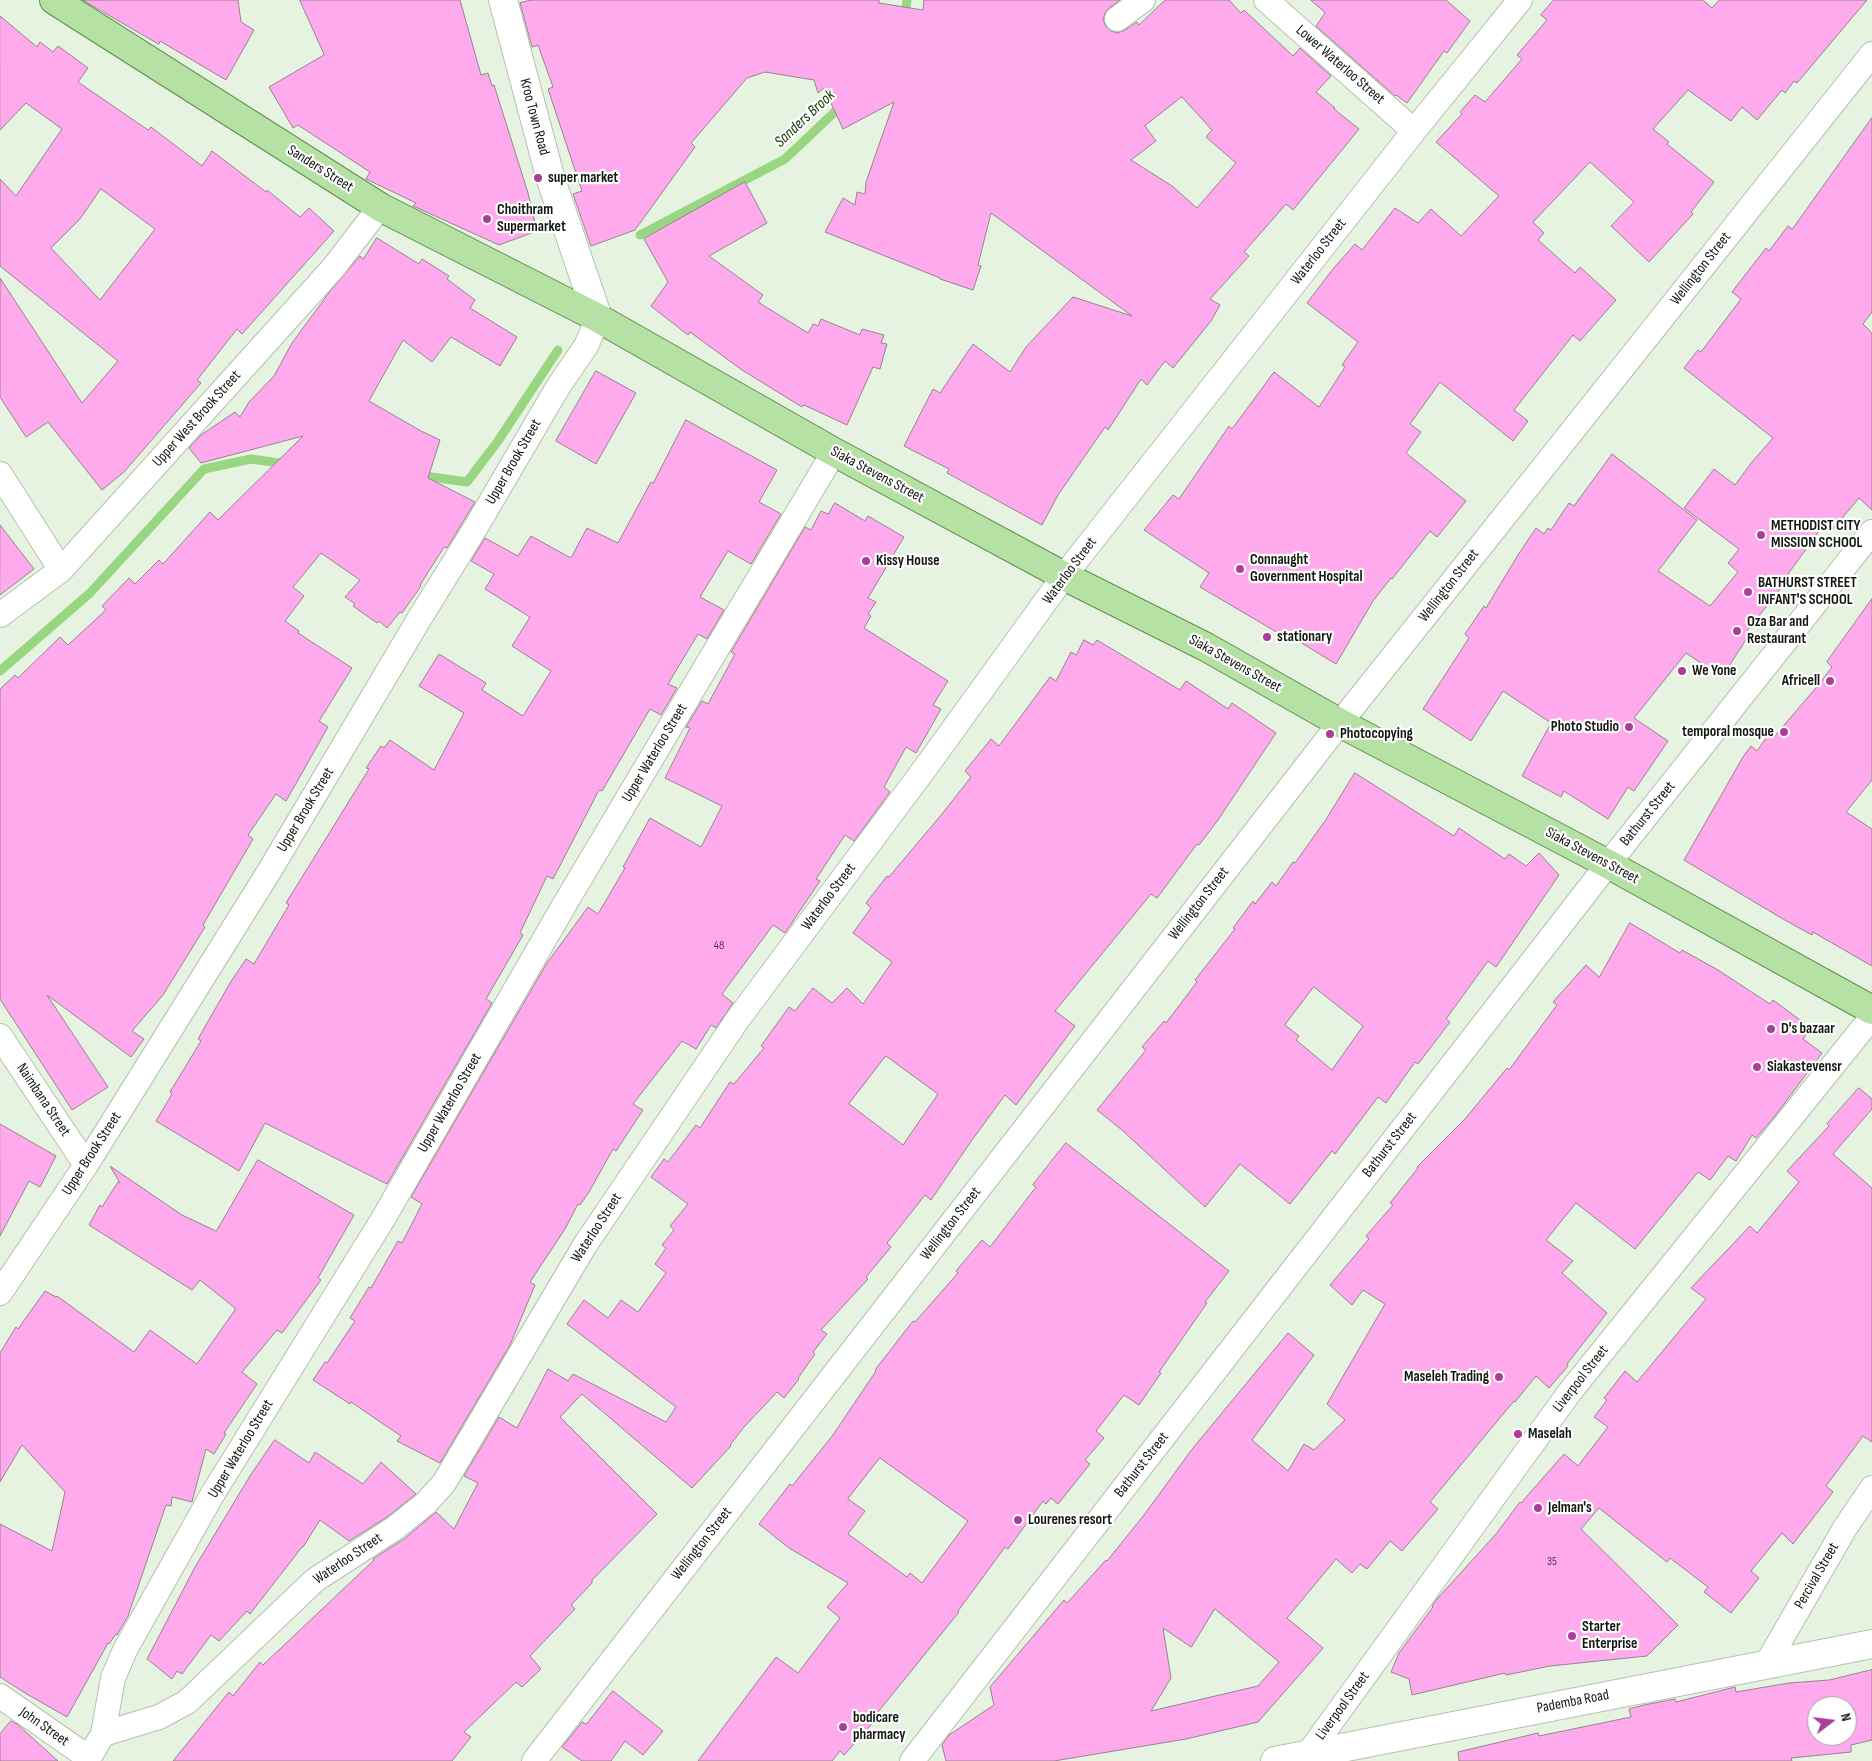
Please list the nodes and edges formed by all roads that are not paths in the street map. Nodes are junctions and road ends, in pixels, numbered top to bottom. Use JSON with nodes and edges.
{"nodes":[{"id":1,"x":54,"y":0,"type":"edge"},
{"id":2,"x":502,"y":0,"type":"edge"},
{"id":3,"x":1143,"y":0,"type":"edge"},
{"id":4,"x":1266,"y":0,"type":"edge"},
{"id":5,"x":1520,"y":0,"type":"edge"},
{"id":6,"x":1117,"y":19,"type":"dead end"},
{"id":7,"x":1872,"y":54,"type":"edge"},
{"id":8,"x":1414,"y":131,"type":"junction"},
{"id":9,"x":380,"y":207,"type":"junction"},
{"id":10,"x":598,"y":318,"type":"junction"},
{"id":11,"x":834,"y":452,"type":"junction"},
{"id":12,"x":0,"y":474,"type":"edge"},
{"id":13,"x":1872,"y":532,"type":"edge"},
{"id":14,"x":61,"y":570,"type":"junction"},
{"id":15,"x":1064,"y":576,"type":"junction"},
{"id":16,"x":0,"y":615,"type":"edge"},
{"id":17,"x":1340,"y":723,"type":"junction"},
{"id":18,"x":1608,"y":864,"type":"junction"},
{"id":19,"x":1872,"y":1010,"type":"edge"},
{"id":20,"x":1872,"y":1017,"type":"edge"},
{"id":21,"x":0,"y":1036,"type":"edge"},
{"id":22,"x":86,"y":1164,"type":"junction"},
{"id":23,"x":0,"y":1293,"type":"edge"},
{"id":24,"x":1872,"y":1488,"type":"edge"},
{"id":25,"x":1872,"y":1644,"type":"edge"},
{"id":26,"x":1766,"y":1665,"type":"junction"},
{"id":27,"x":0,"y":1696,"type":"edge"},
{"id":28,"x":103,"y":1734,"type":"junction"},
{"id":29,"x":1308,"y":1754,"type":"junction"},
{"id":30,"x":88,"y":1760,"type":"edge"},
{"id":31,"x":534,"y":1761,"type":"edge"},
{"id":32,"x":912,"y":1761,"type":"edge"},
{"id":33,"x":1274,"y":1761,"type":"edge"}],
"edges":[{"from":1,"to":9,"type":"main road","name":"Sanders Street"},
{"from":2,"to":10,"type":"main road","name":"Kroo Town Road"},
{"from":3,"to":6,"type":"street"},
{"from":4,"to":8,"type":"street","name":"Lower Waterloo Street"},
{"from":5,"to":8,"type":"street","name":"Waterloo Street"},
{"from":7,"to":17,"type":"street","name":"Wellington Street"},
{"from":8,"to":15,"type":"street","name":"Waterloo Street"},
{"from":9,"to":10,"type":"main road","name":"Sanders Street"},
{"from":9,"to":14,"type":"street","name":"Upper West Brook Street"},
{"from":10,"to":11,"type":"main road","name":"Siaka Stevens Street"},
{"from":10,"to":22,"type":"street","name":"Upper Brook Street"},
{"from":11,"to":15,"type":"main road","name":"Siaka Stevens Street"},
{"from":11,"to":28,"type":"street","name":"Upper Waterloo Street"},
{"from":12,"to":14,"type":"street"},
{"from":13,"to":18,"type":"street","name":"Bathurst Street"},
{"from":14,"to":16,"type":"street","name":"Upper West Brook Street"},
{"from":15,"to":17,"type":"main road","name":"Siaka Stevens Street"},
{"from":15,"to":28,"type":"street","name":"Waterloo Street"},
{"from":17,"to":18,"type":"main road","name":"Siaka Stevens Street"},
{"from":17,"to":31,"type":"street","name":"Wellington Street"},
{"from":18,"to":19,"type":"main road","name":"Siaka Stevens Street"},
{"from":18,"to":32,"type":"street","name":"Bathurst Street"},
{"from":20,"to":29,"type":"street","name":"Liverpool Street"},
{"from":21,"to":22,"type":"street","name":"Naimbana Street"},
{"from":22,"to":23,"type":"street","name":"Upper Brook Street"},
{"from":24,"to":26,"type":"street","name":"Percival Street"},
{"from":25,"to":26,"type":"main road","name":"Pademba Road"},
{"from":26,"to":29,"type":"main road","name":"Pademba Road"},
{"from":27,"to":30,"type":"street","name":"John Street"},
{"from":28,"to":30,"type":"street","name":"Upper Waterloo Street"},
{"from":29,"to":33,"type":"main road","name":"Pademba Road"}]}
